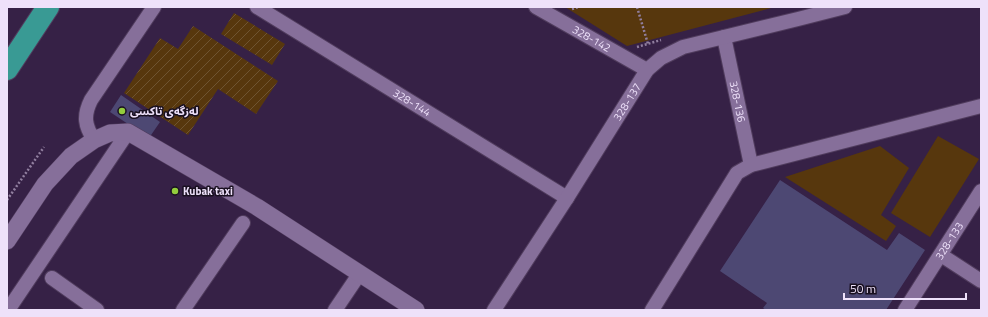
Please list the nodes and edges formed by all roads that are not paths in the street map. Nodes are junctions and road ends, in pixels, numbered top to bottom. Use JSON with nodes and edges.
{"nodes":[{"id":1,"x":48,"y":7,"type":"edge"},
{"id":2,"x":154,"y":7,"type":"edge"},
{"id":3,"x":258,"y":7,"type":"edge"},
{"id":4,"x":536,"y":7,"type":"edge"},
{"id":5,"x":845,"y":7,"type":"edge"},
{"id":6,"x":724,"y":37,"type":"junction"},
{"id":7,"x":7,"y":69,"type":"edge"},
{"id":8,"x":647,"y":70,"type":"junction"},
{"id":9,"x":981,"y":106,"type":"edge"},
{"id":10,"x":128,"y":132,"type":"junction"},
{"id":11,"x":94,"y":140,"type":"junction"},
{"id":12,"x":751,"y":166,"type":"junction"},
{"id":13,"x":981,"y":191,"type":"edge"},
{"id":14,"x":567,"y":198,"type":"junction"},
{"id":15,"x":244,"y":223,"type":"dead end"},
{"id":16,"x":7,"y":241,"type":"edge"},
{"id":17,"x":940,"y":255,"type":"junction"},
{"id":18,"x":360,"y":273,"type":"junction"},
{"id":19,"x":52,"y":278,"type":"dead end"},
{"id":20,"x":981,"y":281,"type":"edge"},
{"id":21,"x":8,"y":310,"type":"edge"},
{"id":22,"x":97,"y":310,"type":"edge"},
{"id":23,"x":182,"y":310,"type":"edge"},
{"id":24,"x":335,"y":310,"type":"edge"},
{"id":25,"x":416,"y":310,"type":"edge"},
{"id":26,"x":494,"y":310,"type":"edge"},
{"id":27,"x":652,"y":310,"type":"edge"},
{"id":28,"x":904,"y":310,"type":"edge"}],
"edges":[{"from":1,"to":7,"type":"highway"},
{"from":2,"to":11,"type":"street"},
{"from":3,"to":14,"type":"street","name":"328-144"},
{"from":4,"to":8,"type":"street","name":"328-142"},
{"from":5,"to":6,"type":"street","name":"328-137"},
{"from":6,"to":8,"type":"street","name":"328-137"},
{"from":6,"to":12,"type":"street","name":"328-136"},
{"from":8,"to":14,"type":"street","name":"328-137"},
{"from":9,"to":12,"type":"street"},
{"from":10,"to":11,"type":"street"},
{"from":10,"to":18,"type":"street"},
{"from":10,"to":21,"type":"street"},
{"from":11,"to":16,"type":"street"},
{"from":12,"to":27,"type":"street"},
{"from":13,"to":17,"type":"street","name":"328-133"},
{"from":14,"to":26,"type":"street","name":"328-137"},
{"from":15,"to":23,"type":"street"},
{"from":17,"to":20,"type":"street"},
{"from":17,"to":28,"type":"street","name":"328-133"},
{"from":18,"to":24,"type":"street"},
{"from":18,"to":25,"type":"street"},
{"from":19,"to":22,"type":"street"}]}
